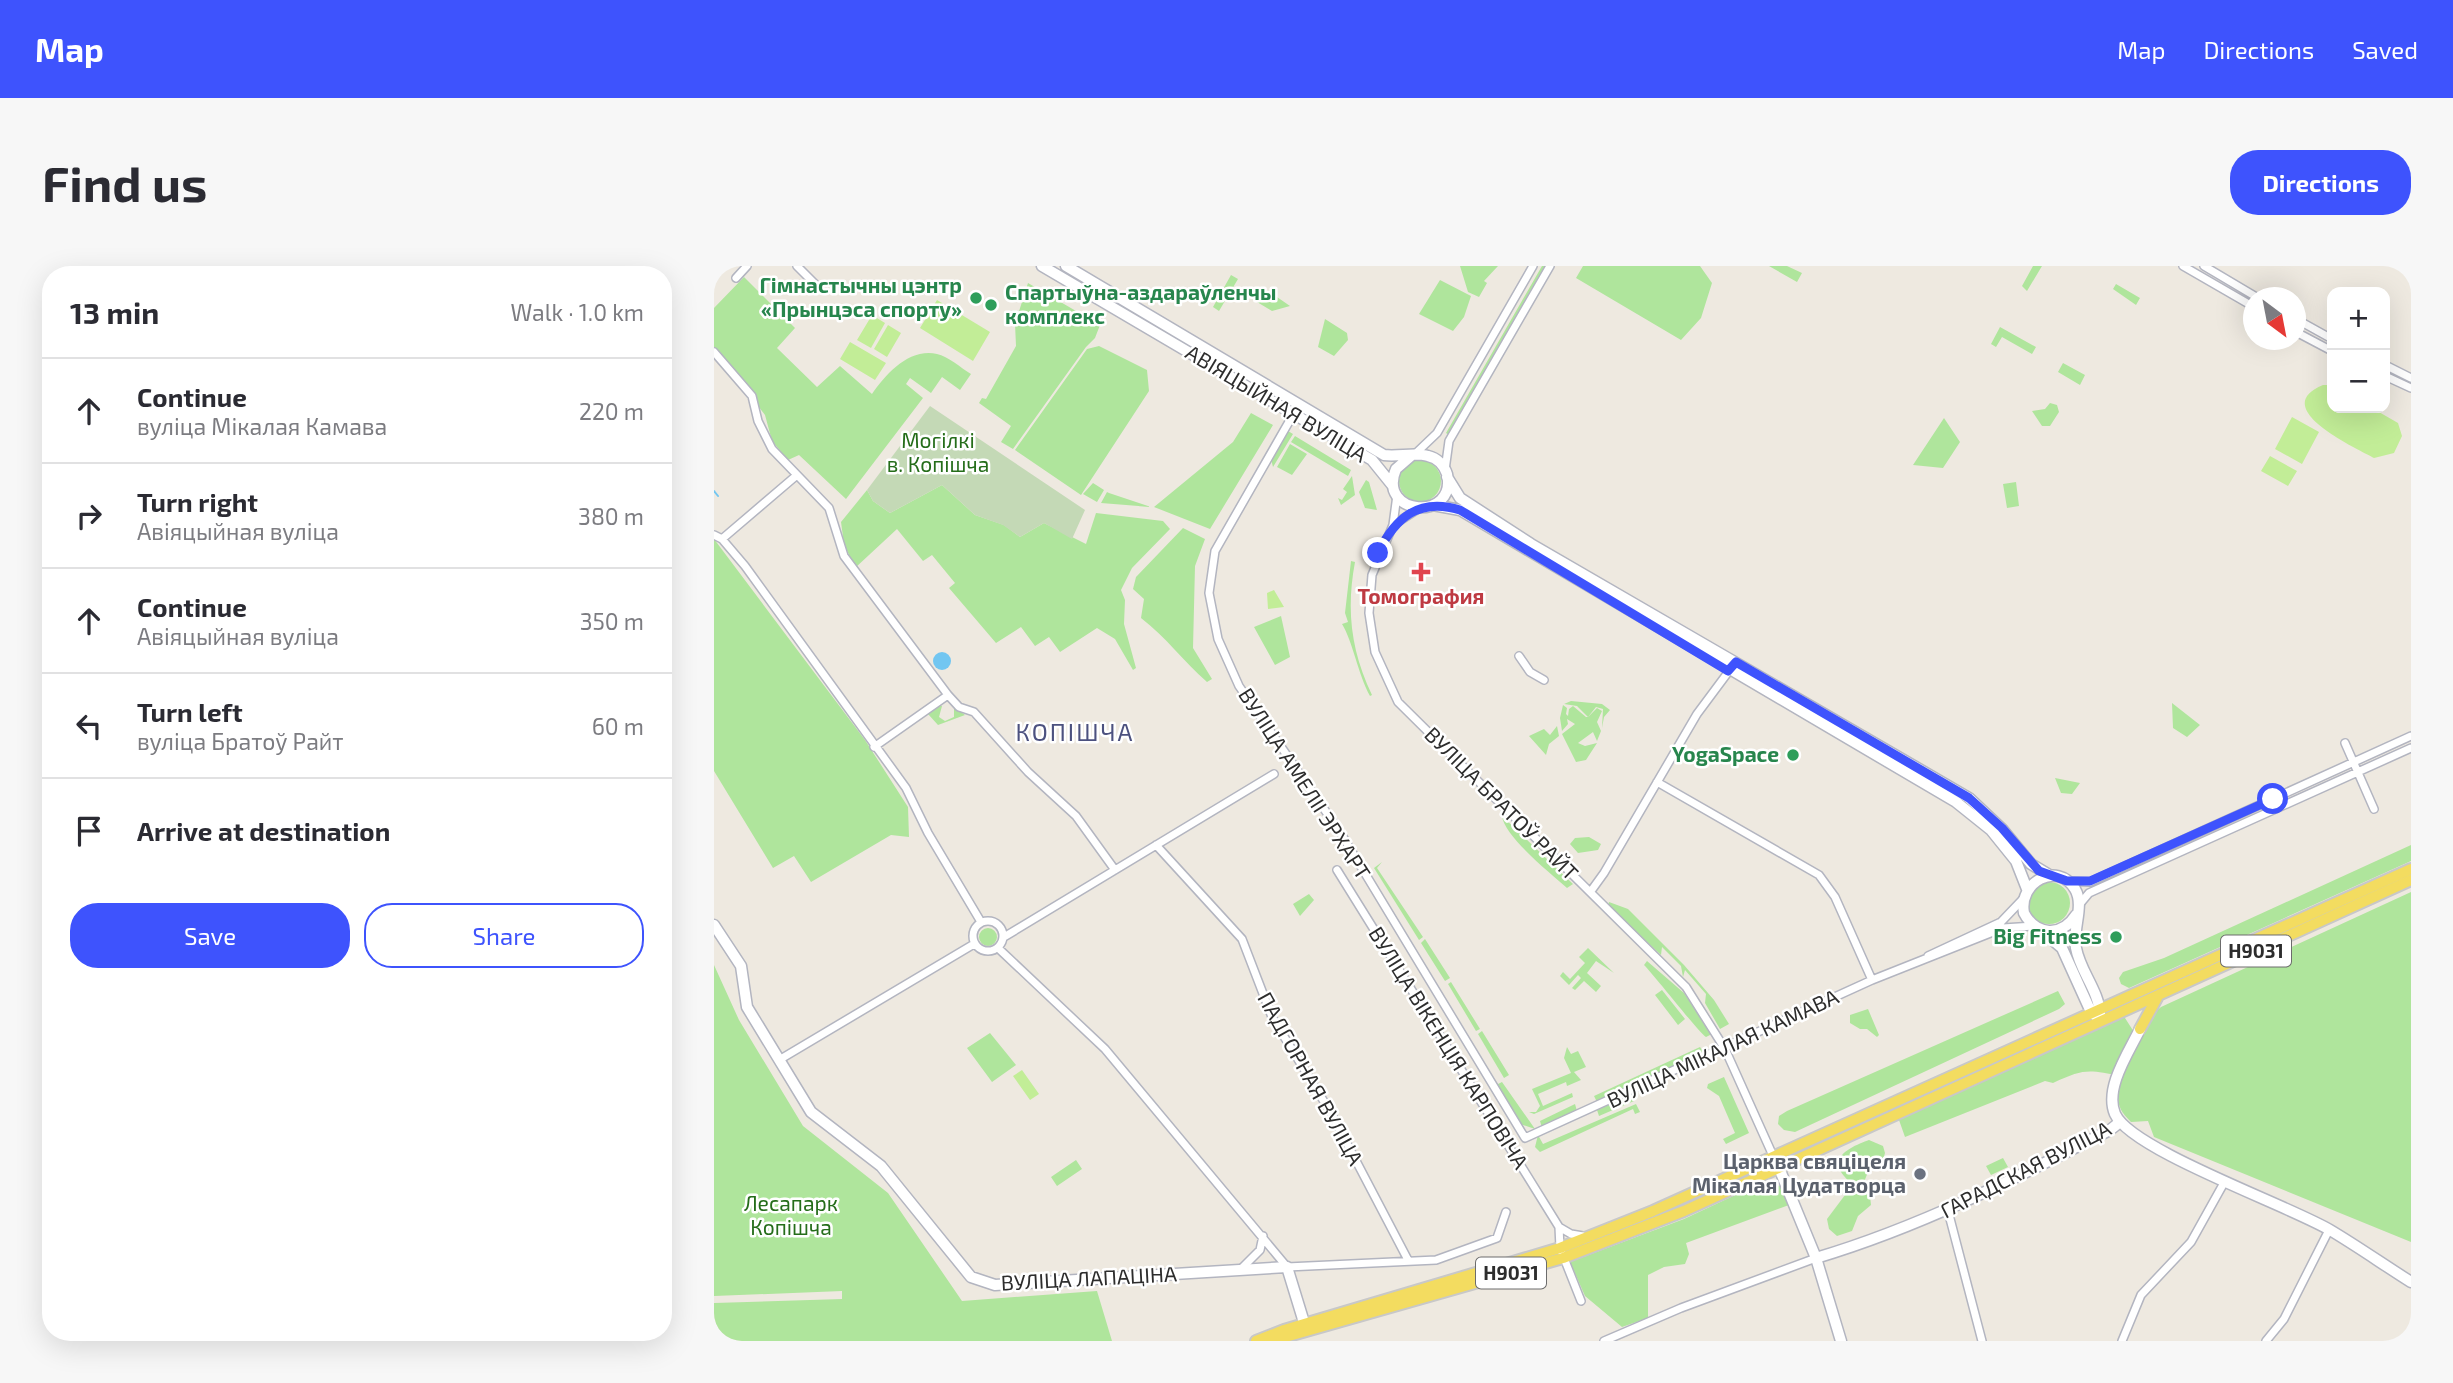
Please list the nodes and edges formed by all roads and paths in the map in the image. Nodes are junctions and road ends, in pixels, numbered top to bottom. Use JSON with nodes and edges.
{"nodes":[{"id":1,"x":747,"y":266,"type":"edge"},
{"id":2,"x":797,"y":266,"type":"edge"},
{"id":3,"x":1042,"y":266,"type":"edge"},
{"id":4,"x":1066,"y":266,"type":"edge"},
{"id":5,"x":1533,"y":266,"type":"edge"},
{"id":6,"x":1550,"y":266,"type":"edge"},
{"id":7,"x":2183,"y":266,"type":"edge"},
{"id":8,"x":2204,"y":266,"type":"edge"},
{"id":9,"x":1060,"y":276,"type":"junction"},
{"id":10,"x":736,"y":278,"type":"dead end"},
{"id":11,"x":818,"y":287,"type":"dead end"},
{"id":12,"x":2243,"y":289,"type":"edge"},
{"id":13,"x":2243,"y":301,"type":"edge"},
{"id":14,"x":2306,"y":326,"type":"edge"},
{"id":15,"x":2310,"y":328,"type":"junction"},
{"id":16,"x":2306,"y":335,"type":"edge"},
{"id":17,"x":2327,"y":336,"type":"edge"},
{"id":18,"x":2306,"y":339,"type":"edge"},
{"id":19,"x":2330,"y":350,"type":"edge"},
{"id":20,"x":714,"y":352,"type":"edge"},
{"id":21,"x":2390,"y":368,"type":"edge"},
{"id":22,"x":2390,"y":378,"type":"edge"},
{"id":23,"x":2411,"y":378,"type":"edge"},
{"id":24,"x":2411,"y":388,"type":"edge"},
{"id":25,"x":1294,"y":413,"type":"junction"},
{"id":26,"x":1411,"y":456,"type":"junction"},
{"id":27,"x":1446,"y":474,"type":"junction"},
{"id":28,"x":797,"y":475,"type":"junction"},
{"id":29,"x":1395,"y":491,"type":"junction"},
{"id":30,"x":1433,"y":505,"type":"junction"},
{"id":31,"x":1418,"y":509,"type":"junction"},
{"id":32,"x":1393,"y":525,"type":"junction"},
{"id":33,"x":714,"y":535,"type":"edge"},
{"id":34,"x":722,"y":539,"type":"junction"},
{"id":35,"x":1519,"y":656,"type":"dead end"},
{"id":36,"x":1736,"y":662,"type":"junction"},
{"id":37,"x":1728,"y":671,"type":"junction"},
{"id":38,"x":1544,"y":680,"type":"dead end"},
{"id":39,"x":948,"y":695,"type":"junction"},
{"id":40,"x":2411,"y":736,"type":"edge"},
{"id":41,"x":2345,"y":743,"type":"dead end"},
{"id":42,"x":874,"y":747,"type":"junction"},
{"id":43,"x":2411,"y":748,"type":"edge"},
{"id":44,"x":2354,"y":763,"type":"junction"},
{"id":45,"x":2358,"y":772,"type":"junction"},
{"id":46,"x":1275,"y":774,"type":"dead end"},
{"id":47,"x":1657,"y":782,"type":"junction"},
{"id":48,"x":2374,"y":809,"type":"dead end"},
{"id":49,"x":1156,"y":845,"type":"junction"},
{"id":50,"x":2411,"y":869,"type":"edge"},
{"id":51,"x":1115,"y":870,"type":"junction"},
{"id":52,"x":1337,"y":870,"type":"dead end"},
{"id":53,"x":2051,"y":876,"type":"junction"},
{"id":54,"x":2411,"y":880,"type":"edge"},
{"id":55,"x":2067,"y":881,"type":"junction"},
{"id":56,"x":1591,"y":891,"type":"junction"},
{"id":57,"x":2025,"y":894,"type":"junction"},
{"id":58,"x":2078,"y":911,"type":"junction"},
{"id":59,"x":981,"y":922,"type":"junction"},
{"id":60,"x":714,"y":925,"type":"edge"},
{"id":61,"x":2038,"y":928,"type":"junction"},
{"id":62,"x":1004,"y":937,"type":"junction"},
{"id":63,"x":974,"y":944,"type":"junction"},
{"id":64,"x":998,"y":948,"type":"junction"},
{"id":65,"x":1922,"y":960,"type":"junction"},
{"id":66,"x":1872,"y":981,"type":"junction"},
{"id":67,"x":2164,"y":992,"type":"junction"},
{"id":68,"x":2095,"y":1010,"type":"junction"},
{"id":69,"x":2116,"y":1013,"type":"junction"},
{"id":70,"x":2101,"y":1020,"type":"junction"},
{"id":71,"x":2140,"y":1028,"type":"junction"},
{"id":72,"x":1725,"y":1049,"type":"junction"},
{"id":73,"x":779,"y":1060,"type":"junction"},
{"id":74,"x":2120,"y":1122,"type":"junction"},
{"id":75,"x":1525,"y":1138,"type":"joint"},
{"id":76,"x":1777,"y":1163,"type":"junction"},
{"id":77,"x":2225,"y":1181,"type":"junction"},
{"id":78,"x":1948,"y":1211,"type":"junction"},
{"id":79,"x":1506,"y":1212,"type":"dead end"},
{"id":80,"x":1559,"y":1227,"type":"junction"},
{"id":81,"x":2329,"y":1230,"type":"junction"},
{"id":82,"x":1262,"y":1236,"type":"junction"},
{"id":83,"x":1593,"y":1241,"type":"junction"},
{"id":84,"x":1561,"y":1253,"type":"junction"},
{"id":85,"x":1816,"y":1258,"type":"junction"},
{"id":86,"x":1408,"y":1260,"type":"junction"},
{"id":87,"x":1287,"y":1267,"type":"junction"},
{"id":88,"x":1238,"y":1272,"type":"junction"},
{"id":89,"x":2411,"y":1282,"type":"edge"},
{"id":90,"x":1581,"y":1301,"type":"dead end"},
{"id":91,"x":1306,"y":1328,"type":"junction"},
{"id":92,"x":2411,"y":1334,"type":"edge"},
{"id":93,"x":1256,"y":1341,"type":"edge"},
{"id":94,"x":1271,"y":1341,"type":"edge"},
{"id":95,"x":1606,"y":1341,"type":"edge"},
{"id":96,"x":1841,"y":1341,"type":"edge"},
{"id":97,"x":1982,"y":1341,"type":"edge"},
{"id":98,"x":2122,"y":1341,"type":"edge"},
{"id":99,"x":2266,"y":1341,"type":"edge"},
{"id":100,"x":2407,"y":1341,"type":"edge"}],
"edges":[{"from":1,"to":10,"type":"street"},
{"from":2,"to":11,"type":"street"},
{"from":3,"to":9,"type":"main road","name":"АВІЯЦЫЙНАЯ ВУЛІЦА"},
{"from":4,"to":9,"type":"main road"},
{"from":4,"to":26,"type":"main road"},
{"from":5,"to":26,"type":"street"},
{"from":6,"to":27,"type":"street"},
{"from":7,"to":13,"type":"street"},
{"from":8,"to":12,"type":"street"},
{"from":9,"to":25,"type":"main road","name":"АВІЯЦЫЙНАЯ ВУЛІЦА"},
{"from":14,"to":15,"type":"street"},
{"from":15,"to":16,"type":"street"},
{"from":15,"to":17,"type":"street"},
{"from":18,"to":19,"type":"street"},
{"from":20,"to":28,"type":"street"},
{"from":21,"to":23,"type":"street"},
{"from":22,"to":24,"type":"street"},
{"from":25,"to":29,"type":"main road","name":"АВІЯЦЫЙНАЯ ВУЛІЦА"},
{"from":25,"to":75,"type":"street","name":"ВУЛІЦА АМЕЛІІ ЭРХАРТ"},
{"from":26,"to":27,"type":"main road"},
{"from":26,"to":29,"type":"main road"},
{"from":27,"to":30,"type":"main road"},
{"from":27,"to":36,"type":"main road"},
{"from":28,"to":34,"type":"street"},
{"from":28,"to":39,"type":"street"},
{"from":29,"to":31,"type":"main road"},
{"from":29,"to":32,"type":"street"},
{"from":30,"to":31,"type":"main road"},
{"from":30,"to":37,"type":"main road"},
{"from":31,"to":32,"type":"street"},
{"from":32,"to":56,"type":"street","name":"ВУЛІЦА БРАТОЎ РАЙТ"},
{"from":33,"to":34,"type":"street"},
{"from":34,"to":42,"type":"street"},
{"from":35,"to":38,"type":"street"},
{"from":36,"to":37,"type":"street"},
{"from":36,"to":53,"type":"main road"},
{"from":37,"to":47,"type":"street"},
{"from":37,"to":57,"type":"main road"},
{"from":39,"to":42,"type":"street"},
{"from":39,"to":51,"type":"street"},
{"from":40,"to":44,"type":"street"},
{"from":41,"to":44,"type":"street"},
{"from":42,"to":59,"type":"street"},
{"from":43,"to":45,"type":"street"},
{"from":44,"to":45,"type":"street"},
{"from":44,"to":55,"type":"street"},
{"from":45,"to":48,"type":"street"},
{"from":45,"to":58,"type":"street"},
{"from":46,"to":49,"type":"street"},
{"from":47,"to":56,"type":"street"},
{"from":47,"to":66,"type":"street"},
{"from":49,"to":51,"type":"street"},
{"from":49,"to":86,"type":"street","name":"ПАДГОРНАЯ ВУЛІЦА"},
{"from":50,"to":68,"type":"main road","number":"Н9031"},
{"from":51,"to":62,"type":"street"},
{"from":52,"to":80,"type":"street","name":"ВУЛІЦА ВІКЕНЦІЯ КАРПОВІЧА"},
{"from":53,"to":55,"type":"main road"},
{"from":53,"to":57,"type":"main road"},
{"from":54,"to":67,"type":"main road","number":"Н9031"},
{"from":55,"to":58,"type":"main road"},
{"from":56,"to":72,"type":"street","name":"ВУЛІЦА БРАТОЎ РАЙТ"},
{"from":57,"to":61,"type":"main road"},
{"from":57,"to":65,"type":"street","name":"ВУЛІЦА МІКАЛАЯ КАМАВА"},
{"from":58,"to":61,"type":"main road"},
{"from":58,"to":68,"type":"main road"},
{"from":59,"to":62,"type":"street"},
{"from":59,"to":63,"type":"street"},
{"from":60,"to":73,"type":"main road","name":"ВУЛІЦА ЛАПАЦІНА"},
{"from":61,"to":65,"type":"street","name":"ВУЛІЦА МІКАЛАЯ КАМАВА"},
{"from":61,"to":68,"type":"main road"},
{"from":62,"to":64,"type":"street"},
{"from":63,"to":64,"type":"street"},
{"from":63,"to":73,"type":"street"},
{"from":64,"to":82,"type":"street"},
{"from":65,"to":66,"type":"street","name":"ВУЛІЦА МІКАЛАЯ КАМАВА"},
{"from":66,"to":72,"type":"street","name":"ВУЛІЦА МІКАЛАЯ КАМАВА"},
{"from":67,"to":69,"type":"main road","number":"Н9031"},
{"from":67,"to":71,"type":"main road"},
{"from":68,"to":70,"type":"main road"},
{"from":68,"to":76,"type":"main road","number":"Н9031"},
{"from":69,"to":70,"type":"main road","number":"Н9031"},
{"from":69,"to":71,"type":"main road"},
{"from":70,"to":76,"type":"main road","number":"Н9031"},
{"from":71,"to":74,"type":"main road"},
{"from":72,"to":75,"type":"street","name":"ВУЛІЦА МІКАЛАЯ КАМАВА"},
{"from":72,"to":76,"type":"street","name":"ВУЛІЦА БРАТОЎ РАЙТ"},
{"from":73,"to":88,"type":"main road","name":"ВУЛІЦА ЛАПАЦІНА"},
{"from":74,"to":77,"type":"main road","name":"ГАРАДСКАЯ ВУЛІЦА"},
{"from":74,"to":78,"type":"main road","name":"ГАРАДСКАЯ ВУЛІЦА"},
{"from":76,"to":83,"type":"main road","number":"Н9031"},
{"from":76,"to":85,"type":"main road"},
{"from":77,"to":81,"type":"main road","name":"ГАРАДСКАЯ ВУЛІЦА"},
{"from":77,"to":98,"type":"street"},
{"from":78,"to":85,"type":"main road","name":"ГАРАДСКАЯ ВУЛІЦА"},
{"from":78,"to":97,"type":"street"},
{"from":79,"to":86,"type":"street","name":"ВУЛІЦА ЛАПАЦІНА"},
{"from":80,"to":83,"type":"street"},
{"from":80,"to":84,"type":"street"},
{"from":81,"to":89,"type":"main road","name":"ГАРАДСКАЯ ВУЛІЦА"},
{"from":81,"to":99,"type":"street"},
{"from":82,"to":87,"type":"street"},
{"from":82,"to":88,"type":"street"},
{"from":83,"to":84,"type":"main road","number":"Н9031"},
{"from":84,"to":90,"type":"street"},
{"from":84,"to":91,"type":"main road","number":"Н9031"},
{"from":85,"to":95,"type":"street"},
{"from":85,"to":96,"type":"main road"},
{"from":86,"to":87,"type":"street","name":"ВУЛІЦА ЛАПАЦІНА"},
{"from":87,"to":88,"type":"main road","name":"ВУЛІЦА ЛАПАЦІНА"},
{"from":87,"to":91,"type":"main road"},
{"from":91,"to":93,"type":"main road","number":"Н9031"},
{"from":91,"to":94,"type":"main road","number":"Н9031"},
{"from":92,"to":100,"type":"street"}]}
